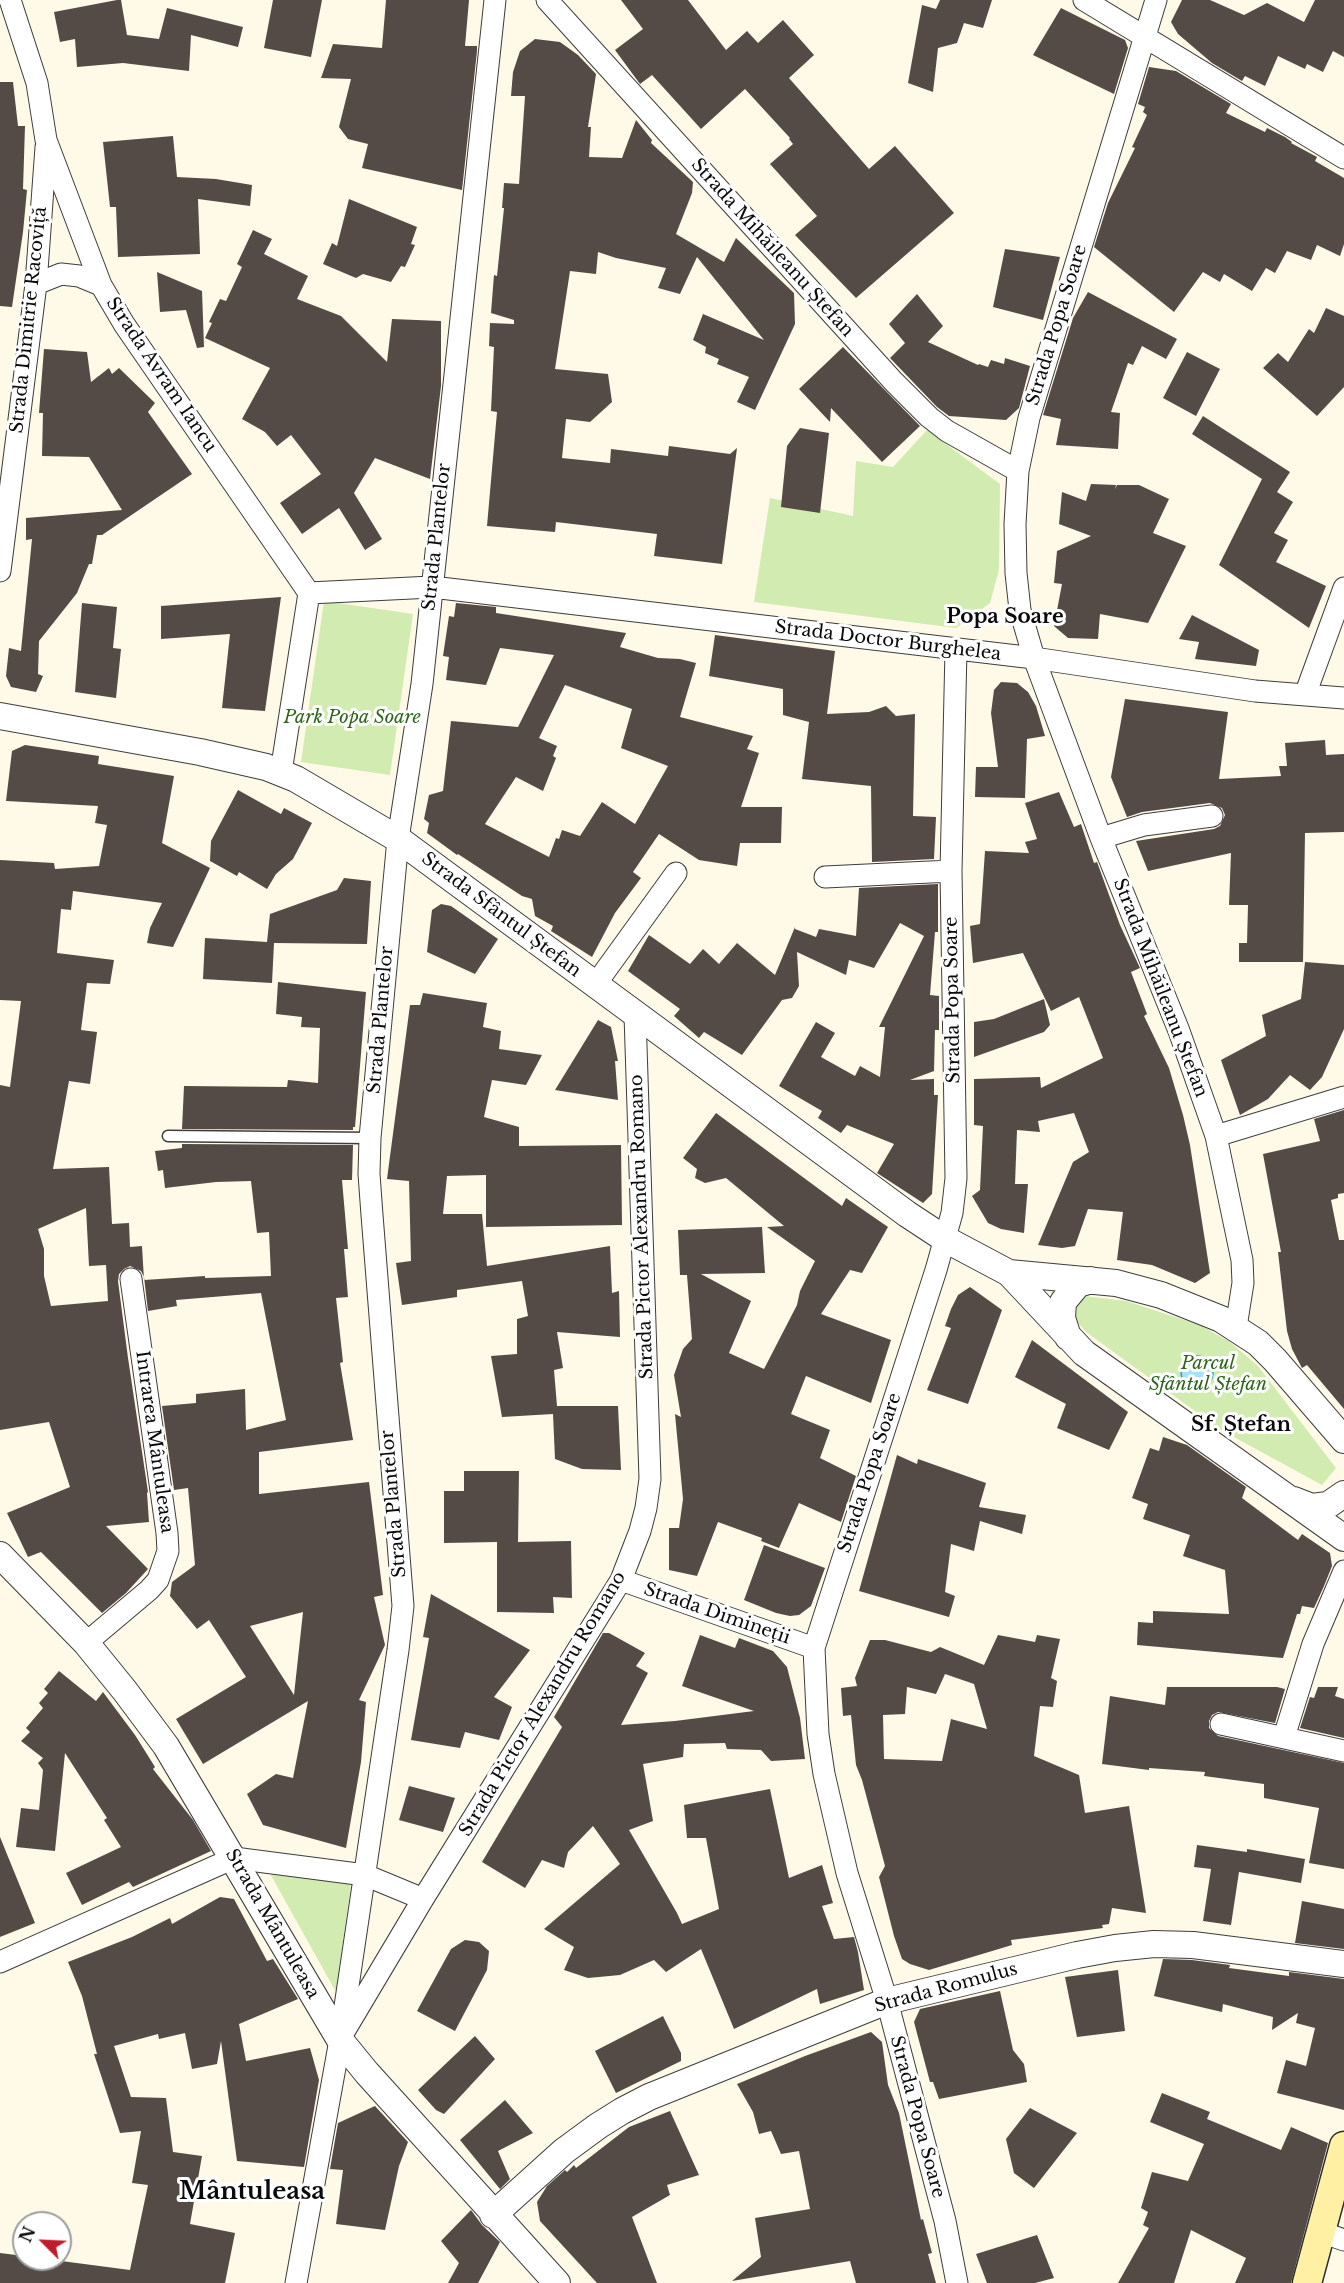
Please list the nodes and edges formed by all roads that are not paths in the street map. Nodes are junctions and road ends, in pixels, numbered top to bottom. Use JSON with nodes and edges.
{"nodes":[{"id":1,"x":10,"y":0,"type":"edge"},
{"id":2,"x":495,"y":0,"type":"edge"},
{"id":3,"x":547,"y":0,"type":"edge"},
{"id":4,"x":1084,"y":0,"type":"edge"},
{"id":5,"x":1156,"y":0,"type":"edge"},
{"id":6,"x":1144,"y":36,"type":"junction"},
{"id":7,"x":46,"y":140,"type":"junction"},
{"id":8,"x":1344,"y":158,"type":"edge"},
{"id":9,"x":36,"y":284,"type":"junction"},
{"id":10,"x":101,"y":285,"type":"junction"},
{"id":11,"x":1018,"y":471,"type":"junction"},
{"id":12,"x":0,"y":571,"type":"edge"},
{"id":13,"x":432,"y":586,"type":"junction"},
{"id":14,"x":1344,"y":588,"type":"edge"},
{"id":15,"x":309,"y":593,"type":"junction"},
{"id":16,"x":956,"y":649,"type":"junction"},
{"id":17,"x":1034,"y":658,"type":"junction"},
{"id":18,"x":1305,"y":695,"type":"junction"},
{"id":19,"x":1344,"y":698,"type":"edge"},
{"id":20,"x":0,"y":716,"type":"edge"},
{"id":21,"x":281,"y":772,"type":"junction"},
{"id":22,"x":1212,"y":816,"type":"dead end"},
{"id":23,"x":1101,"y":838,"type":"junction"},
{"id":24,"x":398,"y":839,"type":"junction"},
{"id":25,"x":951,"y":871,"type":"junction"},
{"id":26,"x":676,"y":873,"type":"dead end"},
{"id":27,"x":825,"y":877,"type":"dead end"},
{"id":28,"x":594,"y":985,"type":"junction"},
{"id":29,"x":635,"y":1015,"type":"junction"},
{"id":30,"x":1344,"y":1097,"type":"edge"},
{"id":31,"x":168,"y":1136,"type":"dead end"},
{"id":32,"x":1216,"y":1136,"type":"junction"},
{"id":33,"x":370,"y":1138,"type":"junction"},
{"id":34,"x":945,"y":1239,"type":"junction"},
{"id":35,"x":1009,"y":1274,"type":"junction"},
{"id":36,"x":131,"y":1280,"type":"dead end"},
{"id":37,"x":1090,"y":1280,"type":"junction"},
{"id":38,"x":1236,"y":1327,"type":"junction"},
{"id":39,"x":1068,"y":1337,"type":"junction"},
{"id":40,"x":1344,"y":1440,"type":"edge"},
{"id":41,"x":1344,"y":1494,"type":"edge"},
{"id":42,"x":1288,"y":1498,"type":"junction"},
{"id":43,"x":1344,"y":1538,"type":"edge"},
{"id":44,"x":0,"y":1555,"type":"edge"},
{"id":45,"x":1344,"y":1571,"type":"edge"},
{"id":46,"x":621,"y":1580,"type":"junction"},
{"id":47,"x":86,"y":1643,"type":"junction"},
{"id":48,"x":814,"y":1648,"type":"junction"},
{"id":49,"x":1221,"y":1724,"type":"dead end"},
{"id":50,"x":1284,"y":1737,"type":"junction"},
{"id":51,"x":1344,"y":1751,"type":"edge"},
{"id":52,"x":234,"y":1858,"type":"junction"},
{"id":53,"x":365,"y":1875,"type":"junction"},
{"id":54,"x":423,"y":1899,"type":"junction"},
{"id":55,"x":0,"y":1962,"type":"edge"},
{"id":56,"x":1344,"y":1964,"type":"edge"},
{"id":57,"x":887,"y":2001,"type":"junction"},
{"id":58,"x":340,"y":2040,"type":"junction"},
{"id":59,"x":1344,"y":2146,"type":"edge"},
{"id":60,"x":493,"y":2215,"type":"junction"},
{"id":61,"x":1333,"y":2236,"type":"edge"},
{"id":62,"x":296,"y":2283,"type":"edge"},
{"id":63,"x":557,"y":2283,"type":"edge"},
{"id":64,"x":957,"y":2283,"type":"edge"},
{"id":65,"x":1307,"y":2283,"type":"edge"}],
"edges":[{"from":1,"to":7,"type":"street","name":"Strada Avram Iancu"},
{"from":2,"to":13,"type":"street","name":"Strada Plantelor"},
{"from":3,"to":11,"type":"street","name":"Strada Mihăileanu Ștefan"},
{"from":4,"to":6,"type":"street"},
{"from":5,"to":6,"type":"street","name":"Strada Popa Soare"},
{"from":6,"to":8,"type":"street"},
{"from":6,"to":11,"type":"street","name":"Strada Popa Soare"},
{"from":7,"to":9,"type":"street","name":"Strada Dimitrie Racoviță"},
{"from":7,"to":10,"type":"street","name":"Strada Avram Iancu"},
{"from":9,"to":10,"type":"street"},
{"from":9,"to":12,"type":"street","name":"Strada Dimitrie Racoviță"},
{"from":10,"to":15,"type":"street","name":"Strada Avram Iancu"},
{"from":11,"to":17,"type":"street","name":"Strada Popa Soare"},
{"from":13,"to":15,"type":"street","name":"Strada Doctor Burghelea"},
{"from":13,"to":16,"type":"street","name":"Strada Doctor Burghelea"},
{"from":13,"to":24,"type":"street","name":"Strada Plantelor"},
{"from":14,"to":18,"type":"street"},
{"from":15,"to":21,"type":"street"},
{"from":16,"to":17,"type":"street","name":"Strada Doctor Burghelea"},
{"from":16,"to":25,"type":"street","name":"Strada Popa Soare"},
{"from":17,"to":18,"type":"street","name":"Strada Doctor Burghelea"},
{"from":17,"to":23,"type":"street","name":"Strada Mihăileanu Ștefan"},
{"from":18,"to":19,"type":"street","name":"Strada Doctor Burghelea"},
{"from":20,"to":21,"type":"street","name":"Strada Sfântul Ștefan"},
{"from":21,"to":24,"type":"street","name":"Strada Sfântul Ștefan"},
{"from":22,"to":23,"type":"street"},
{"from":23,"to":32,"type":"street","name":"Strada Mihăileanu Ștefan"},
{"from":24,"to":28,"type":"street","name":"Strada Sfântul Ștefan"},
{"from":24,"to":33,"type":"street","name":"Strada Plantelor"},
{"from":25,"to":27,"type":"street"},
{"from":25,"to":34,"type":"street","name":"Strada Popa Soare"},
{"from":26,"to":28,"type":"street"},
{"from":28,"to":29,"type":"street","name":"Strada Sfântul Ștefan"},
{"from":29,"to":34,"type":"street","name":"Strada Sfântul Ștefan"},
{"from":29,"to":46,"type":"street","name":"Strada Pictor Alexandru Romano"},
{"from":30,"to":32,"type":"street"},
{"from":31,"to":33,"type":"lane"},
{"from":32,"to":38,"type":"street","name":"Strada Mihăileanu Ștefan"},
{"from":33,"to":53,"type":"street","name":"Strada Plantelor"},
{"from":34,"to":35,"type":"street","name":"Strada Sfântul Ștefan"},
{"from":34,"to":48,"type":"street","name":"Strada Popa Soare"},
{"from":35,"to":37,"type":"street"},
{"from":35,"to":39,"type":"street"},
{"from":36,"to":47,"type":"street","name":"Intrarea Mântuleasa"},
{"from":37,"to":38,"type":"street"},
{"from":37,"to":39,"type":"street"},
{"from":38,"to":40,"type":"street"},
{"from":39,"to":42,"type":"street"},
{"from":41,"to":42,"type":"street"},
{"from":42,"to":43,"type":"street"},
{"from":44,"to":47,"type":"street","name":"Strada Mântuleasa"},
{"from":45,"to":50,"type":"street"},
{"from":46,"to":48,"type":"street","name":"Strada Dimineții"},
{"from":46,"to":54,"type":"street","name":"Strada Pictor Alexandru Romano"},
{"from":47,"to":52,"type":"street","name":"Strada Mântuleasa"},
{"from":48,"to":57,"type":"street","name":"Strada Popa Soare"},
{"from":49,"to":50,"type":"street"},
{"from":50,"to":51,"type":"street"},
{"from":52,"to":53,"type":"street"},
{"from":52,"to":55,"type":"street"},
{"from":52,"to":58,"type":"street","name":"Strada Mântuleasa"},
{"from":53,"to":54,"type":"street"},
{"from":53,"to":58,"type":"street","name":"Strada Plantelor"},
{"from":54,"to":58,"type":"street","name":"Strada Pictor Alexandru Romano"},
{"from":56,"to":57,"type":"street","name":"Strada Romulus"},
{"from":57,"to":60,"type":"street","name":"Strada Romulus"},
{"from":57,"to":64,"type":"street","name":"Strada Popa Soare"},
{"from":58,"to":60,"type":"street","name":"Strada Mântuleasa"},
{"from":58,"to":62,"type":"street","name":"Strada Plantelor"},
{"from":59,"to":61,"type":"main road"},
{"from":60,"to":63,"type":"street","name":"Strada Mântuleasa"},
{"from":61,"to":65,"type":"main road"}]}
